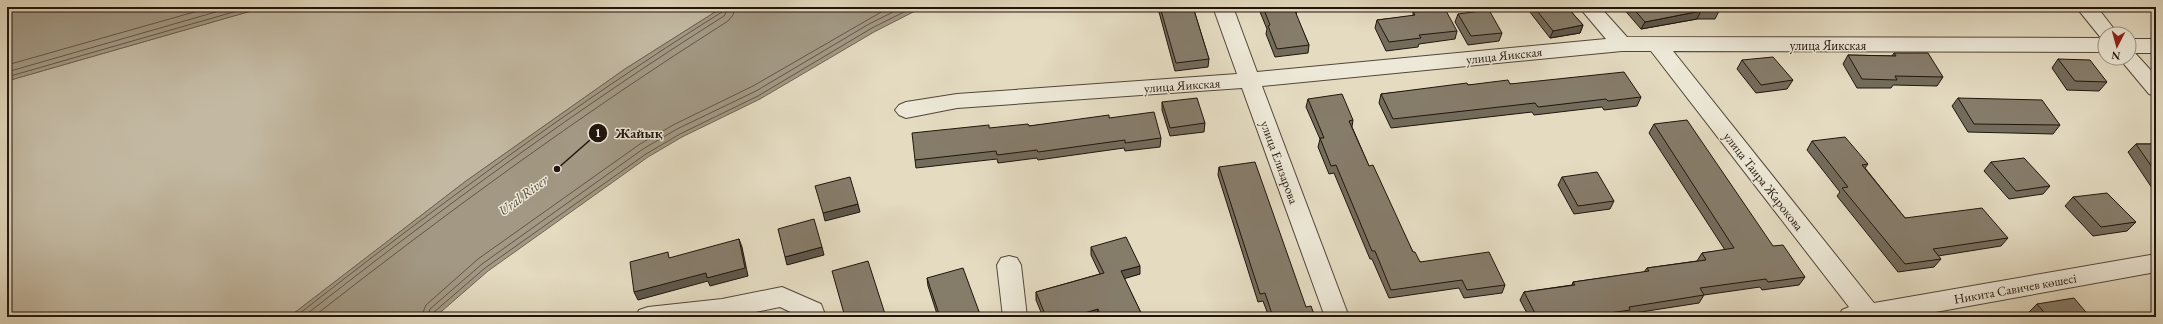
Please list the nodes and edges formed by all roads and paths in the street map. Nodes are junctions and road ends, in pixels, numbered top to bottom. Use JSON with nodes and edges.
{"nodes":[{"id":1,"x":1223,"y":7,"type":"edge"},
{"id":2,"x":1589,"y":7,"type":"edge"},
{"id":3,"x":2086,"y":7,"type":"edge"},
{"id":4,"x":2101,"y":26,"type":"edge"},
{"id":5,"x":1622,"y":44,"type":"junction"},
{"id":6,"x":1657,"y":44,"type":"junction"},
{"id":7,"x":2097,"y":45,"type":"edge"},
{"id":8,"x":2137,"y":46,"type":"edge"},
{"id":9,"x":2156,"y":46,"type":"edge"},
{"id":10,"x":2136,"y":66,"type":"edge"},
{"id":11,"x":1250,"y":80,"type":"junction"},
{"id":12,"x":2156,"y":89,"type":"edge"},
{"id":13,"x":906,"y":110,"type":"dead end"},
{"id":14,"x":2156,"y":263,"type":"edge"},
{"id":15,"x":1009,"y":265,"type":"dead end"},
{"id":16,"x":1863,"y":316,"type":"edge"},
{"id":17,"x":648,"y":317,"type":"edge"},
{"id":18,"x":814,"y":317,"type":"edge"},
{"id":19,"x":1015,"y":317,"type":"edge"},
{"id":20,"x":1337,"y":317,"type":"edge"}],
"edges":[{"from":1,"to":11,"type":"street","name":"улица Елизарова"},
{"from":2,"to":5,"type":"street"},
{"from":3,"to":4,"type":"street"},
{"from":5,"to":6,"type":"street","name":"улица Яикская"},
{"from":5,"to":11,"type":"street","name":"улица Яикская"},
{"from":6,"to":7,"type":"street","name":"улица Яикская"},
{"from":6,"to":16,"type":"street","name":"улица Таира Жарокова"},
{"from":8,"to":9,"type":"street"},
{"from":10,"to":12,"type":"street"},
{"from":11,"to":13,"type":"street","name":"улица Яикская"},
{"from":11,"to":20,"type":"street","name":"улица Елизарова"},
{"from":14,"to":16,"type":"street","name":"Никита Савичев көшесі"},
{"from":15,"to":19,"type":"street"},
{"from":17,"to":18,"type":"street"}]}
